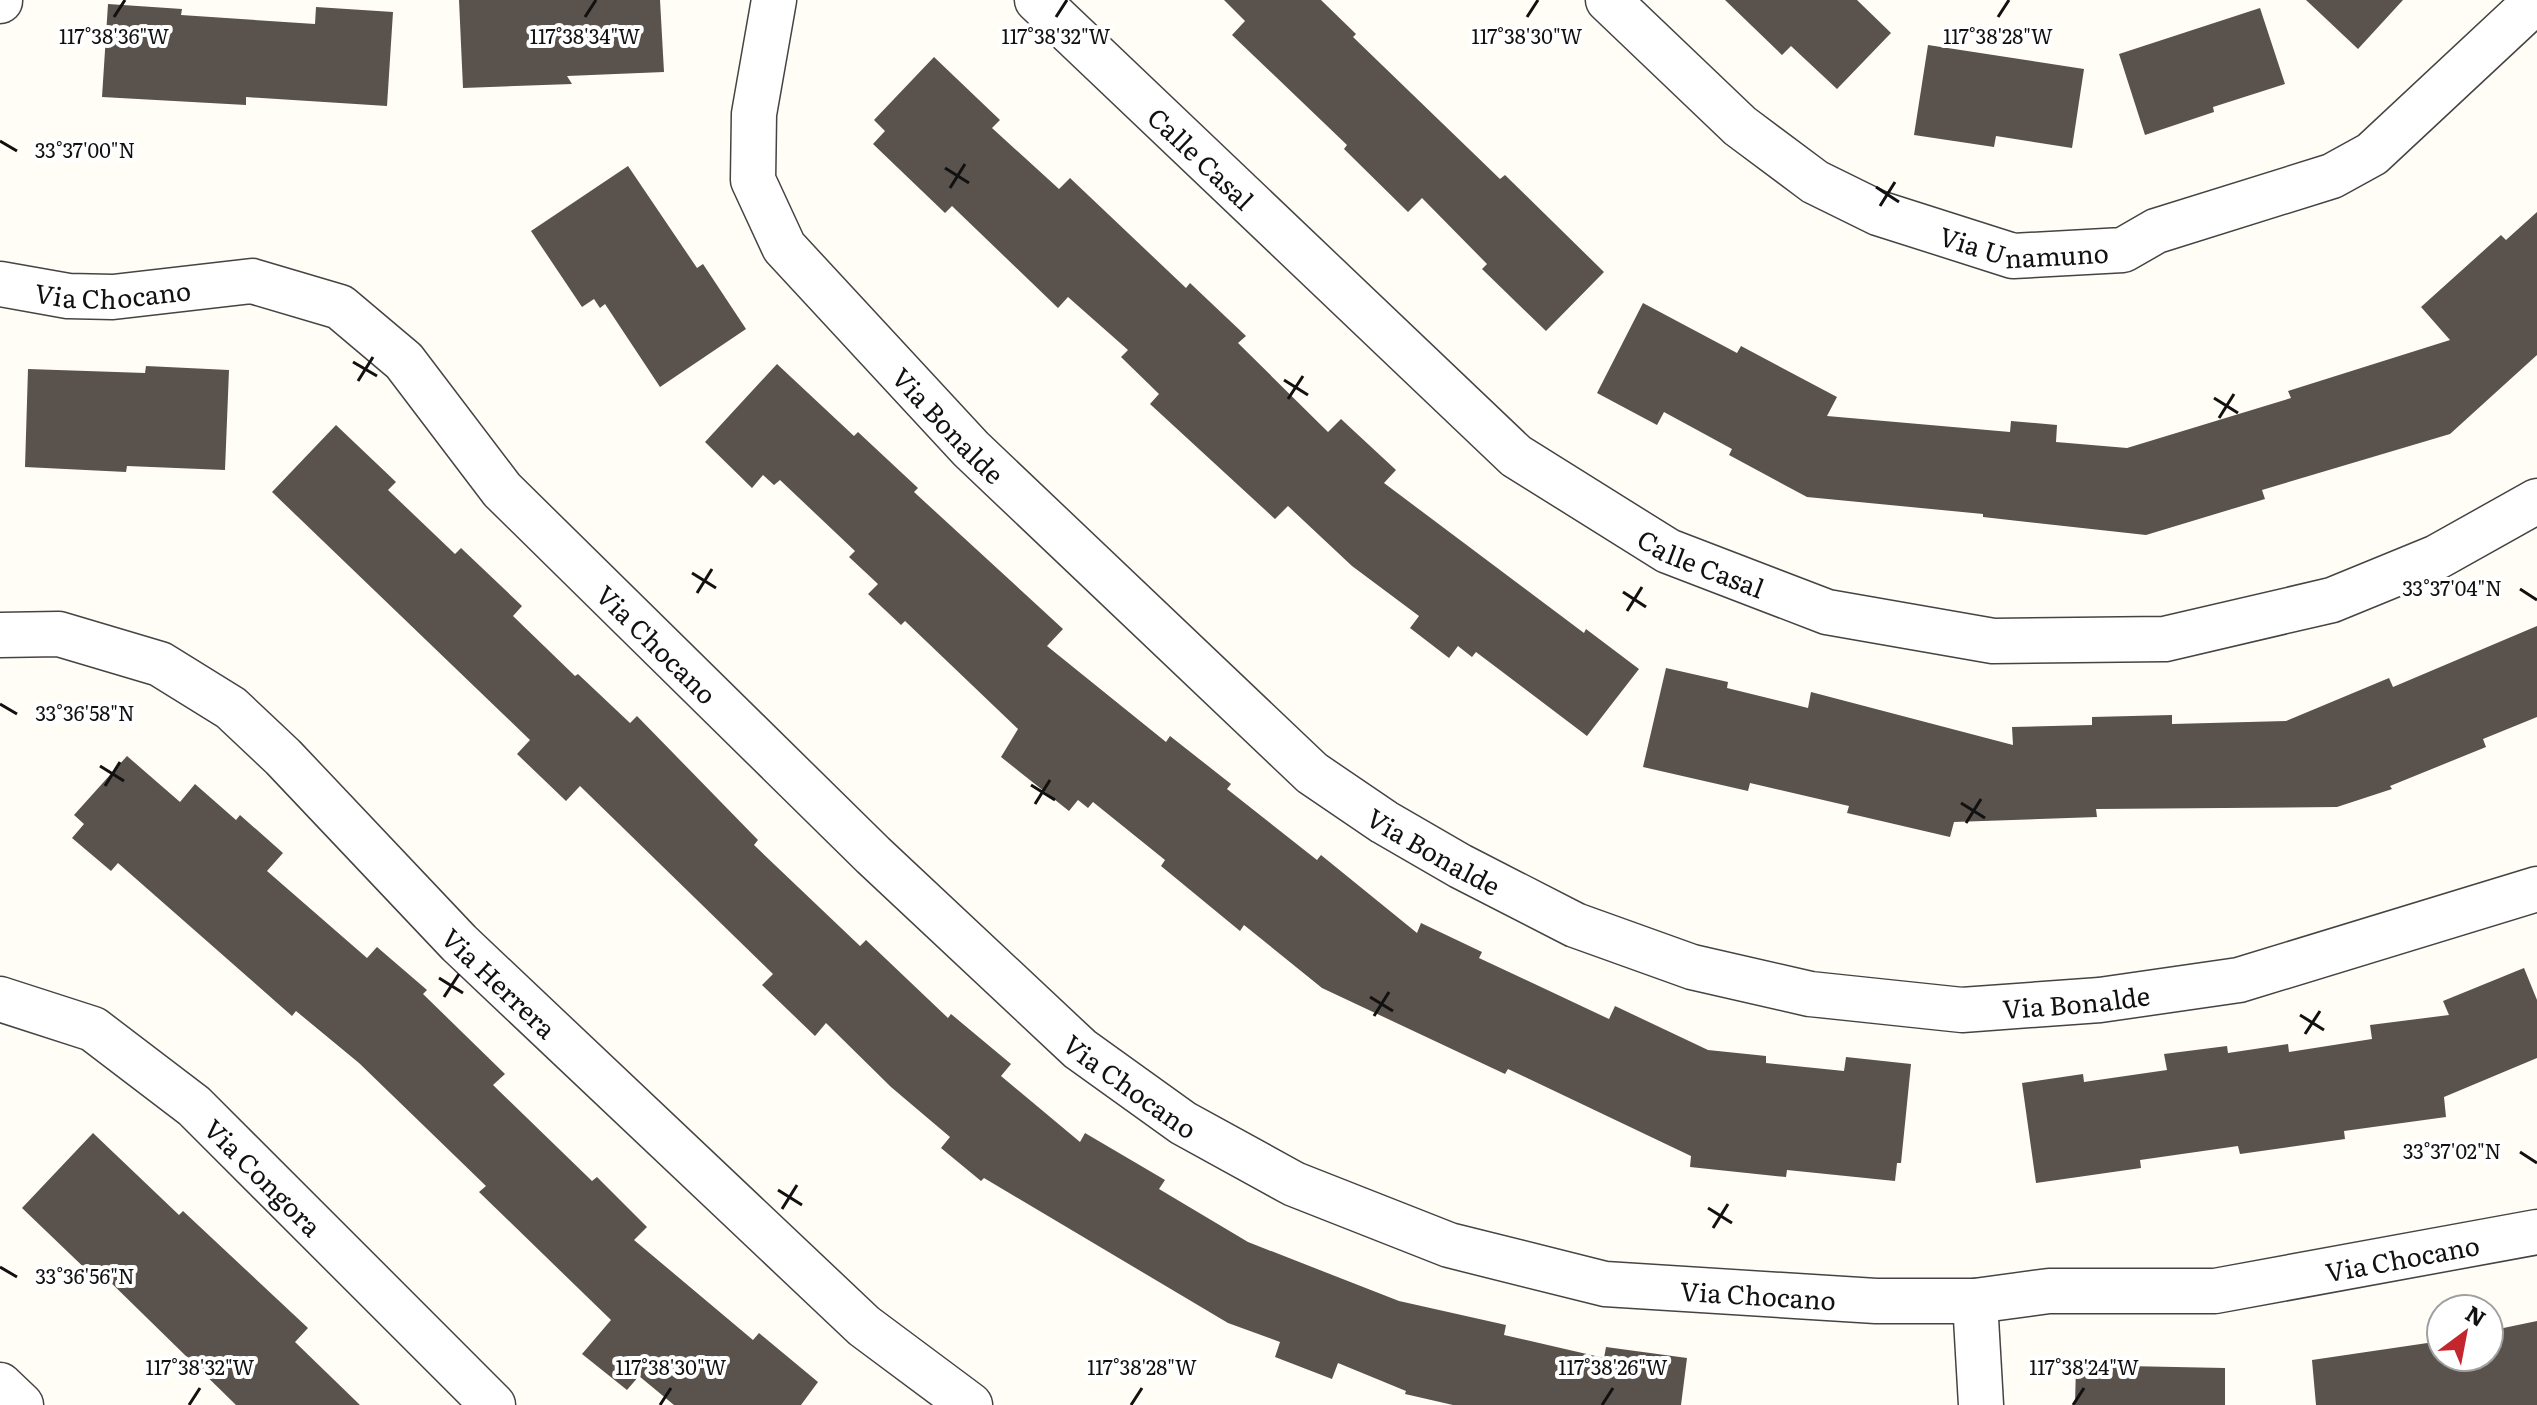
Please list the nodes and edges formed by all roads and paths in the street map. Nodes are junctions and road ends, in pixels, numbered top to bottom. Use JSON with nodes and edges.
{"nodes":[{"id":1,"x":774,"y":0,"type":"edge"},
{"id":2,"x":1037,"y":0,"type":"edge"},
{"id":3,"x":1608,"y":0,"type":"edge"},
{"id":4,"x":2537,"y":0,"type":"edge"},
{"id":5,"x":0,"y":284,"type":"edge"},
{"id":6,"x":2537,"y":501,"type":"edge"},
{"id":7,"x":0,"y":635,"type":"edge"},
{"id":8,"x":2537,"y":889,"type":"edge"},
{"id":9,"x":0,"y":999,"type":"edge"},
{"id":10,"x":2537,"y":1232,"type":"edge"},
{"id":11,"x":1975,"y":1301,"type":"junction"},
{"id":12,"x":0,"y":1385,"type":"edge"},
{"id":13,"x":21,"y":1405,"type":"edge"},
{"id":14,"x":493,"y":1405,"type":"edge"},
{"id":15,"x":970,"y":1405,"type":"edge"},
{"id":16,"x":1981,"y":1405,"type":"edge"}],
"edges":[{"from":1,"to":8,"type":"street","name":"Via Bonalde"},
{"from":2,"to":6,"type":"street","name":"Calle Casal"},
{"from":3,"to":4,"type":"street","name":"Via Unamuno"},
{"from":5,"to":11,"type":"street","name":"Via Chocano"},
{"from":7,"to":15,"type":"street","name":"Via Herrera"},
{"from":9,"to":14,"type":"street","name":"Via Congora"},
{"from":10,"to":11,"type":"street","name":"Via Chocano"},
{"from":11,"to":16,"type":"street"},
{"from":12,"to":13,"type":"street"}]}
